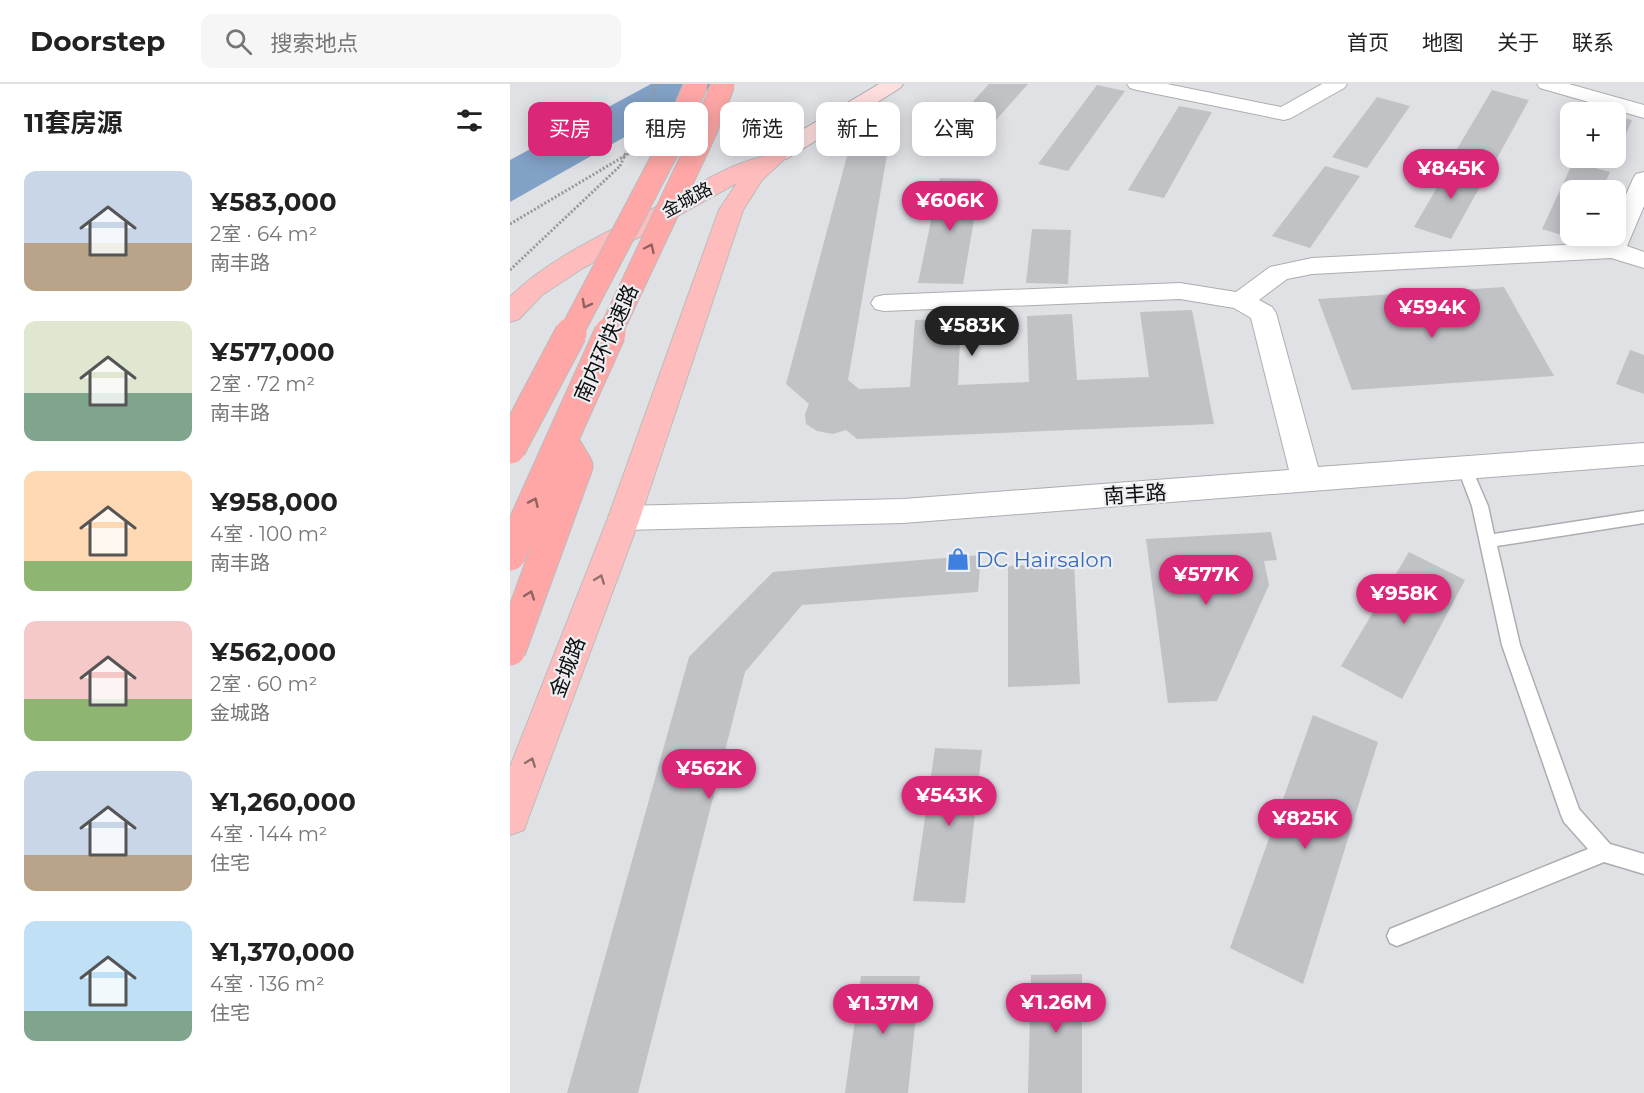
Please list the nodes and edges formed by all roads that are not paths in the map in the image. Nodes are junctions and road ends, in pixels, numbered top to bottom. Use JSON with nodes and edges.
{"nodes":[{"id":1,"x":696,"y":84,"type":"edge"},
{"id":2,"x":723,"y":84,"type":"edge"},
{"id":3,"x":892,"y":84,"type":"edge"},
{"id":4,"x":1137,"y":84,"type":"edge"},
{"id":5,"x":1337,"y":84,"type":"edge"},
{"id":6,"x":1547,"y":84,"type":"edge"},
{"id":7,"x":1608,"y":92,"type":"edge"},
{"id":8,"x":1644,"y":112,"type":"edge"},
{"id":9,"x":804,"y":138,"type":"edge"},
{"id":10,"x":774,"y":156,"type":"edge"},
{"id":11,"x":776,"y":156,"type":"edge"},
{"id":12,"x":1644,"y":179,"type":"edge"},
{"id":13,"x":699,"y":193,"type":"junction"},
{"id":14,"x":732,"y":210,"type":"junction"},
{"id":15,"x":1613,"y":250,"type":"junction"},
{"id":16,"x":1644,"y":260,"type":"edge"},
{"id":17,"x":1241,"y":301,"type":"junction"},
{"id":18,"x":884,"y":303,"type":"dead end"},
{"id":19,"x":510,"y":313,"type":"edge"},
{"id":20,"x":562,"y":441,"type":"junction"},
{"id":21,"x":510,"y":448,"type":"edge"},
{"id":22,"x":1644,"y":454,"type":"edge"},
{"id":23,"x":1465,"y":469,"type":"junction"},
{"id":24,"x":1307,"y":481,"type":"junction"},
{"id":25,"x":1644,"y":517,"type":"edge"},
{"id":26,"x":624,"y":518,"type":"junction"},
{"id":27,"x":1487,"y":541,"type":"junction"},
{"id":28,"x":510,"y":555,"type":"edge"},
{"id":29,"x":510,"y":650,"type":"edge"},
{"id":30,"x":510,"y":816,"type":"edge"},
{"id":31,"x":1604,"y":852,"type":"junction"},
{"id":32,"x":1644,"y":864,"type":"edge"},
{"id":33,"x":1397,"y":936,"type":"dead end"}],
"edges":[{"from":1,"to":21,"type":"highway","name":"南内环快速路","one_way":true,"bridge":true},
{"from":20,"to":2,"type":"highway","name":"南内环快速路","one_way":true,"bridge":true},
{"from":3,"to":9,"type":"main road"},
{"from":4,"to":5,"type":"street"},
{"from":6,"to":7,"type":"street"},
{"from":7,"to":8,"type":"street"},
{"from":10,"to":13,"type":"main road","name":"金城路"},
{"from":11,"to":14,"type":"main road","name":"金城路"},
{"from":12,"to":15,"type":"street"},
{"from":13,"to":14,"type":"main road"},
{"from":13,"to":19,"type":"main road","name":"金城路"},
{"from":14,"to":26,"type":"main road","name":"金城路"},
{"from":15,"to":16,"type":"street"},
{"from":15,"to":17,"type":"street"},
{"from":17,"to":18,"type":"street"},
{"from":17,"to":24,"type":"street"},
{"from":28,"to":20,"type":"highway","name":"南内环快速路","one_way":true,"bridge":true},
{"from":29,"to":20,"type":"highway","one_way":true,"bridge":true},
{"from":22,"to":23,"type":"street","name":"南丰路"},
{"from":23,"to":24,"type":"street","name":"南丰路"},
{"from":23,"to":27,"type":"lane"},
{"from":24,"to":26,"type":"street","name":"南丰路"},
{"from":25,"to":27,"type":"lane"},
{"from":30,"to":26,"type":"main road","name":"金城路","one_way":true},
{"from":27,"to":31,"type":"lane"},
{"from":31,"to":32,"type":"lane"},
{"from":31,"to":33,"type":"lane"}]}
